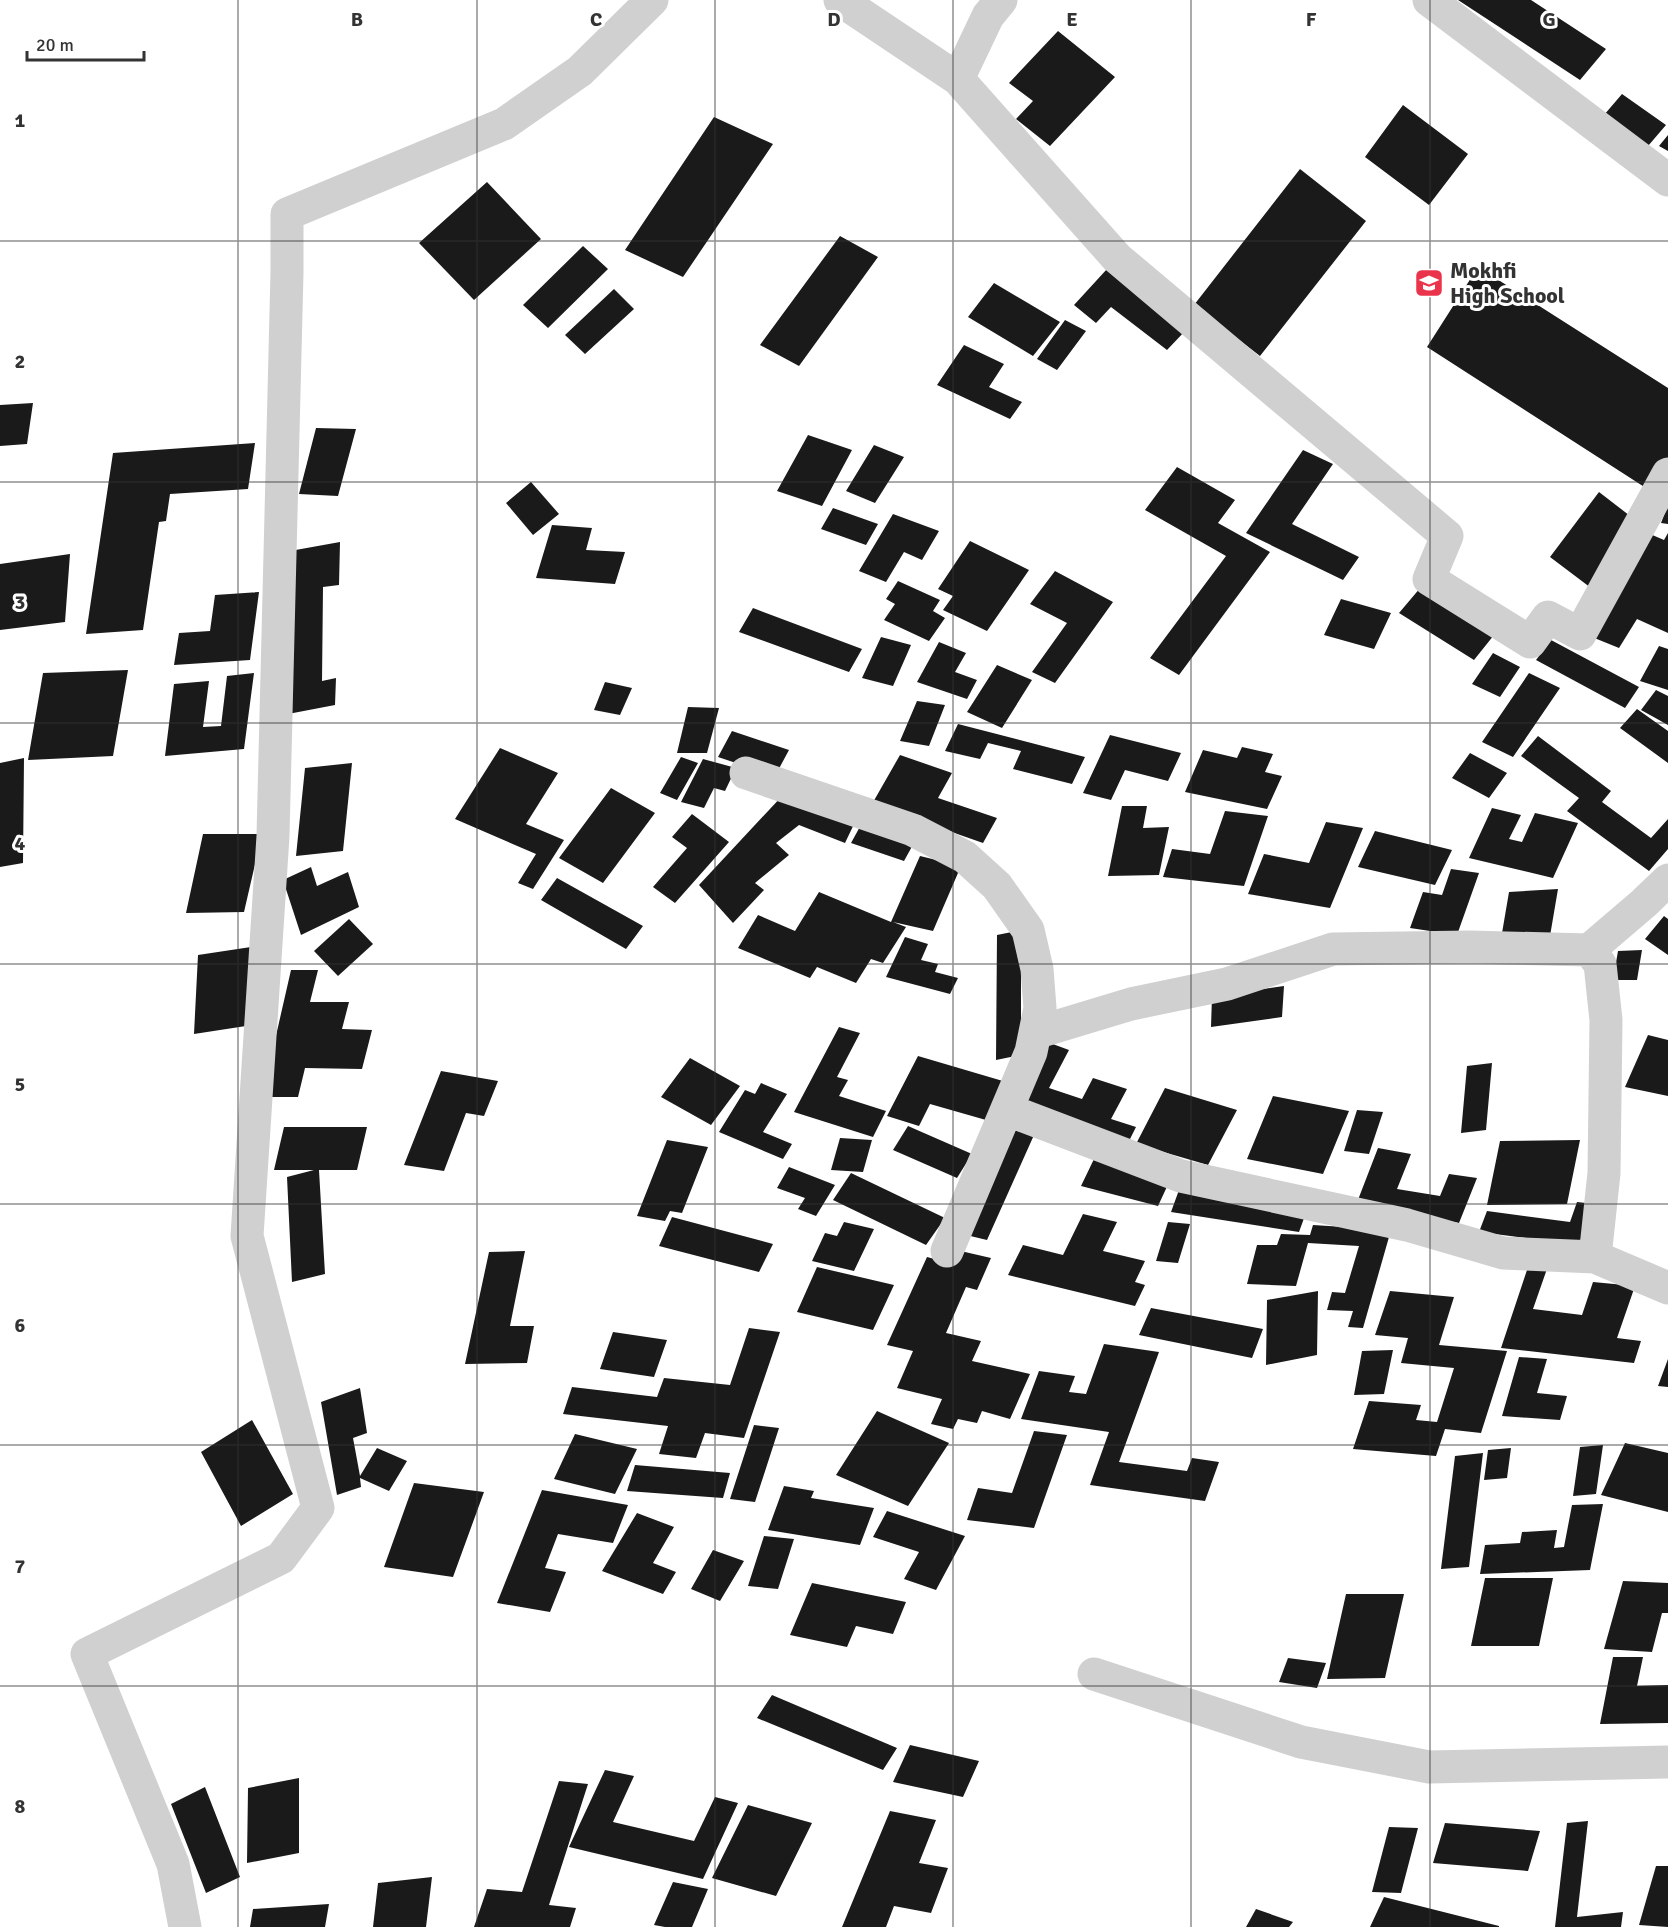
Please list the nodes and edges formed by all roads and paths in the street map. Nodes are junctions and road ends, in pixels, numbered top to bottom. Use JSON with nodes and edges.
{"nodes":[{"id":1,"x":652,"y":0,"type":"edge"},
{"id":2,"x":840,"y":0,"type":"edge"},
{"id":3,"x":1001,"y":0,"type":"edge"},
{"id":4,"x":1429,"y":0,"type":"edge"},
{"id":5,"x":958,"y":79,"type":"junction"},
{"id":6,"x":1668,"y":180,"type":"edge"},
{"id":7,"x":1668,"y":474,"type":"edge"},
{"id":8,"x":746,"y":773,"type":"dead end"},
{"id":9,"x":1668,"y":880,"type":"edge"},
{"id":10,"x":1588,"y":950,"type":"junction"},
{"id":11,"x":1035,"y":1033,"type":"junction"},
{"id":12,"x":1008,"y":1110,"type":"junction"},
{"id":13,"x":947,"y":1251,"type":"dead end"},
{"id":14,"x":1595,"y":1257,"type":"junction"},
{"id":15,"x":1668,"y":1288,"type":"edge"},
{"id":16,"x":1094,"y":1674,"type":"dead end"},
{"id":17,"x":1668,"y":1762,"type":"edge"},
{"id":18,"x":185,"y":1927,"type":"edge"}],
"edges":[{"from":1,"to":18,"type":"street"},
{"from":2,"to":5,"type":"street"},
{"from":3,"to":5,"type":"street"},
{"from":4,"to":6,"type":"street"},
{"from":5,"to":7,"type":"street"},
{"from":8,"to":11,"type":"street"},
{"from":9,"to":10,"type":"street"},
{"from":10,"to":11,"type":"street"},
{"from":10,"to":14,"type":"street"},
{"from":11,"to":12,"type":"street"},
{"from":12,"to":13,"type":"street"},
{"from":12,"to":14,"type":"street"},
{"from":14,"to":15,"type":"street"},
{"from":16,"to":17,"type":"street"}]}
